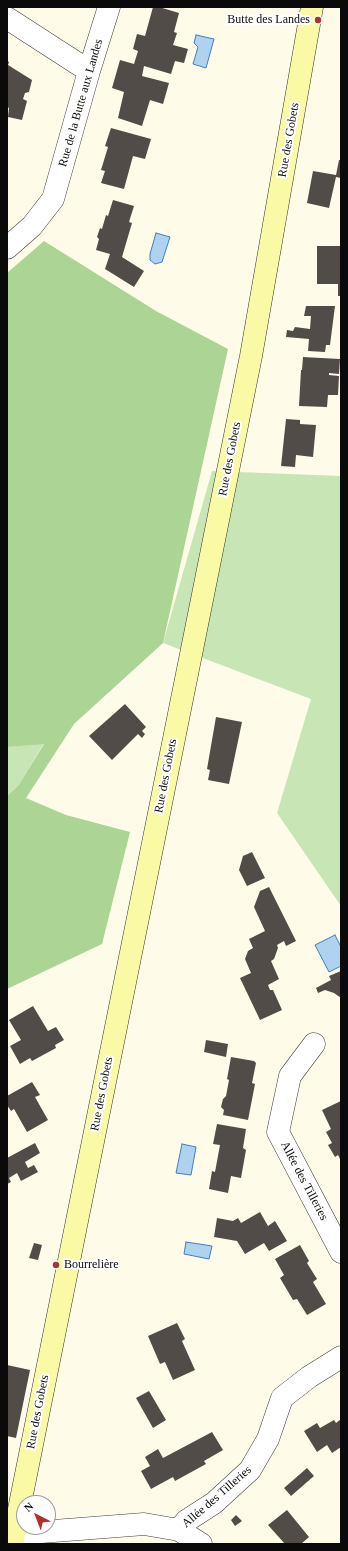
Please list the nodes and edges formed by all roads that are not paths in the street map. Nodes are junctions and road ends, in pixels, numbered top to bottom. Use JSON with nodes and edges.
{"nodes":[{"id":1,"x":109,"y":7,"type":"edge"},
{"id":2,"x":312,"y":7,"type":"edge"},
{"id":3,"x":7,"y":18,"type":"edge"},
{"id":4,"x":89,"y":71,"type":"junction"},
{"id":5,"x":7,"y":248,"type":"edge"},
{"id":6,"x":314,"y":1044,"type":"dead end"},
{"id":7,"x":341,"y":1252,"type":"edge"},
{"id":8,"x":341,"y":1358,"type":"edge"},
{"id":9,"x":179,"y":1530,"type":"junction"},
{"id":10,"x":11,"y":1532,"type":"edge"},
{"id":11,"x":201,"y":1544,"type":"edge"}],
"edges":[{"from":1,"to":4,"type":"street","name":"Rue de la Butte aux Landes"},
{"from":2,"to":10,"type":"main road","name":"Rue des Gobets"},
{"from":3,"to":4,"type":"street"},
{"from":4,"to":5,"type":"street","name":"Rue de la Butte aux Landes"},
{"from":6,"to":7,"type":"street","name":"Allée des Tilleries"},
{"from":8,"to":9,"type":"street","name":"Allée des Tilleries"},
{"from":9,"to":10,"type":"street"},
{"from":9,"to":11,"type":"street"}]}
